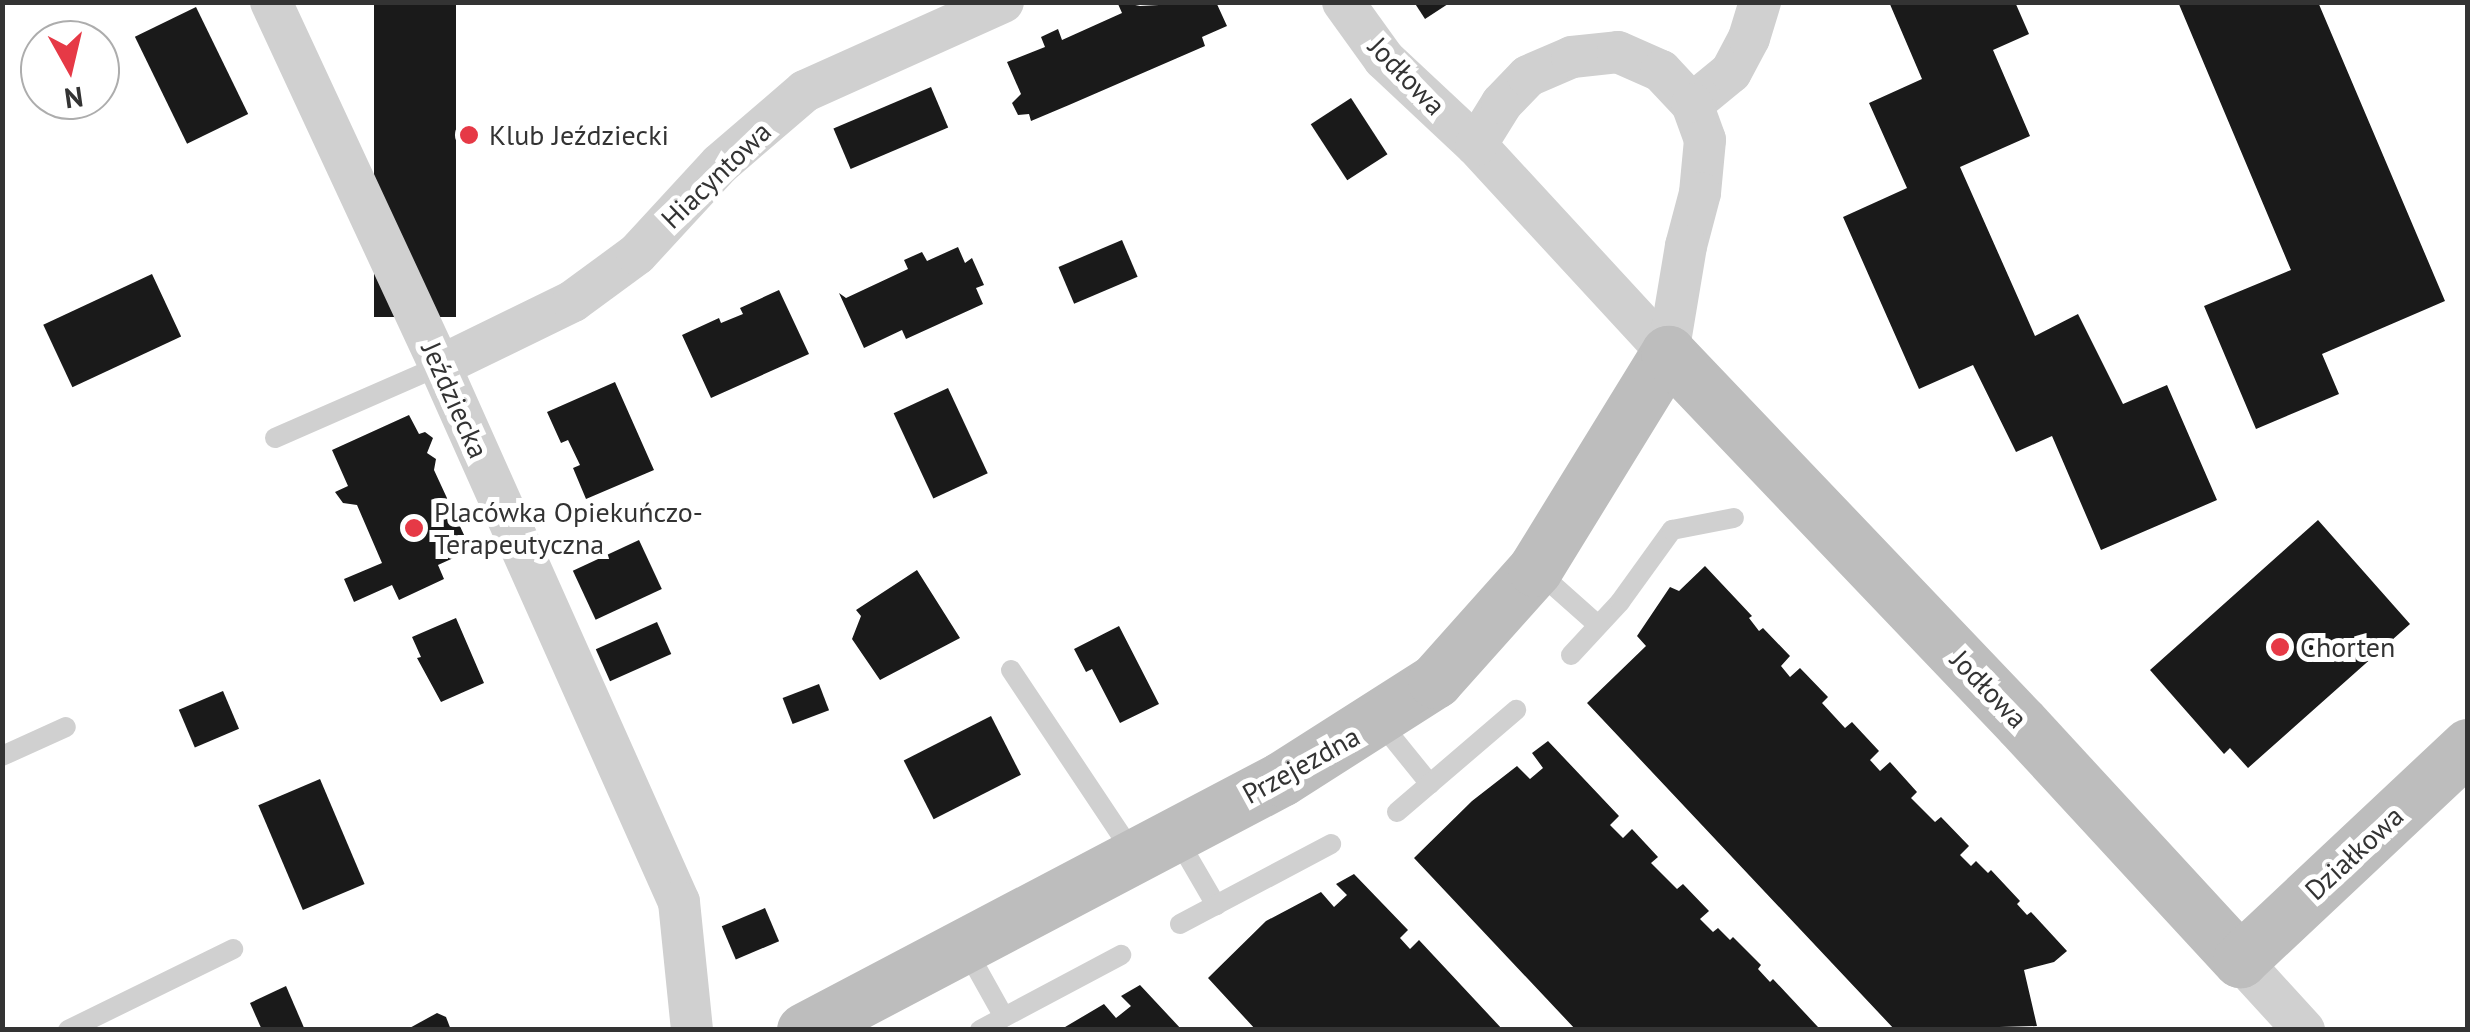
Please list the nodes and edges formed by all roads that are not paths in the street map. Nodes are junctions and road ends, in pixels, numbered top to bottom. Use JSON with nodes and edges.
{"nodes":[{"id":1,"x":271,"y":2,"type":"edge"},
{"id":2,"x":1003,"y":2,"type":"edge"},
{"id":3,"x":1343,"y":2,"type":"edge"},
{"id":4,"x":1760,"y":2,"type":"edge"},
{"id":5,"x":1692,"y":104,"type":"junction"},
{"id":6,"x":1476,"y":145,"type":"junction"},
{"id":7,"x":1668,"y":353,"type":"junction"},
{"id":8,"x":440,"y":366,"type":"junction"},
{"id":9,"x":275,"y":438,"type":"dead end"},
{"id":10,"x":1734,"y":518,"type":"dead end"},
{"id":11,"x":1534,"y":569,"type":"junction"},
{"id":12,"x":1598,"y":625,"type":"junction"},
{"id":13,"x":1570,"y":655,"type":"dead end"},
{"id":14,"x":1011,"y":670,"type":"dead end"},
{"id":15,"x":1516,"y":710,"type":"dead end"},
{"id":16,"x":1378,"y":721,"type":"junction"},
{"id":17,"x":66,"y":727,"type":"dead end"},
{"id":18,"x":2468,"y":746,"type":"edge"},
{"id":19,"x":2,"y":756,"type":"edge"},
{"id":20,"x":1430,"y":784,"type":"junction"},
{"id":21,"x":1397,"y":812,"type":"dead end"},
{"id":22,"x":1154,"y":843,"type":"junction"},
{"id":23,"x":1331,"y":844,"type":"dead end"},
{"id":24,"x":1216,"y":905,"type":"junction"},
{"id":25,"x":1180,"y":924,"type":"dead end"},
{"id":26,"x":963,"y":944,"type":"junction"},
{"id":27,"x":234,"y":948,"type":"dead end"},
{"id":28,"x":1121,"y":955,"type":"dead end"},
{"id":29,"x":2240,"y":960,"type":"junction"},
{"id":30,"x":1004,"y":1017,"type":"junction"},
{"id":31,"x":68,"y":1030,"type":"edge"},
{"id":32,"x":692,"y":1030,"type":"edge"},
{"id":33,"x":804,"y":1030,"type":"edge"},
{"id":34,"x":980,"y":1030,"type":"edge"},
{"id":35,"x":2304,"y":1030,"type":"edge"}],
"edges":[{"from":1,"to":8,"type":"street","name":"Jeździecka"},
{"from":2,"to":8,"type":"street","name":"Hiacyntowa"},
{"from":3,"to":6,"type":"street","name":"Jodłowa"},
{"from":4,"to":5,"type":"street"},
{"from":5,"to":6,"type":"street"},
{"from":5,"to":7,"type":"street"},
{"from":6,"to":7,"type":"street","name":"Jodłowa"},
{"from":7,"to":11,"type":"street","name":"Przejezdna"},
{"from":7,"to":29,"type":"street","name":"Jodłowa"},
{"from":8,"to":9,"type":"lane"},
{"from":8,"to":32,"type":"street","name":"Jeździecka"},
{"from":10,"to":12,"type":"lane"},
{"from":11,"to":12,"type":"lane"},
{"from":11,"to":16,"type":"street","name":"Przejezdna"},
{"from":12,"to":13,"type":"lane"},
{"from":14,"to":22,"type":"lane"},
{"from":15,"to":20,"type":"lane"},
{"from":16,"to":20,"type":"lane"},
{"from":16,"to":22,"type":"street","name":"Przejezdna"},
{"from":17,"to":19,"type":"lane"},
{"from":18,"to":29,"type":"street","name":"Działkowa"},
{"from":20,"to":21,"type":"lane"},
{"from":22,"to":24,"type":"lane"},
{"from":22,"to":26,"type":"street","name":"Przejezdna"},
{"from":23,"to":24,"type":"lane"},
{"from":24,"to":25,"type":"lane"},
{"from":26,"to":30,"type":"lane"},
{"from":26,"to":33,"type":"street","name":"Przejezdna"},
{"from":27,"to":31,"type":"lane"},
{"from":28,"to":30,"type":"lane"},
{"from":29,"to":35,"type":"street","name":"Jodłowa"},
{"from":30,"to":34,"type":"lane"}]}
